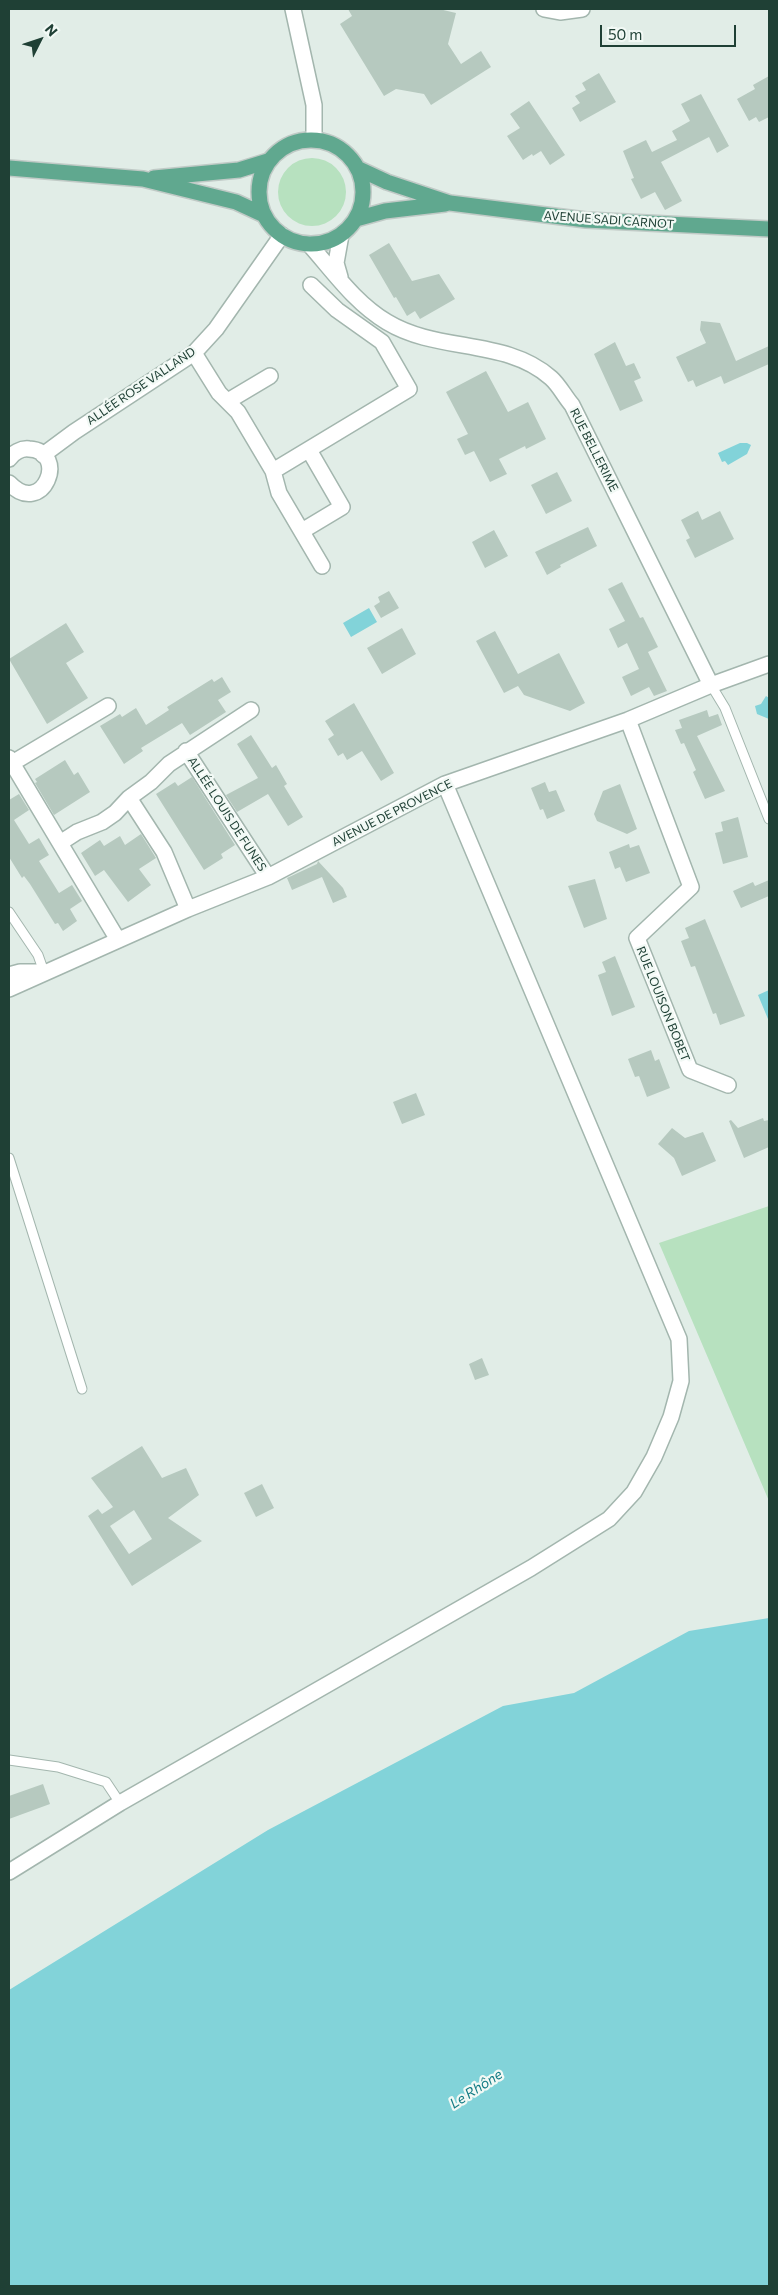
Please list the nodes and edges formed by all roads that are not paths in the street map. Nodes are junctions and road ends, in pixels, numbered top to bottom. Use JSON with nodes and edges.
{"nodes":[{"id":1,"x":292,"y":9,"type":"edge"},
{"id":2,"x":544,"y":9,"type":"edge"},
{"id":3,"x":582,"y":9,"type":"edge"},
{"id":4,"x":314,"y":139,"type":"junction"},
{"id":5,"x":268,"y":161,"type":"junction"},
{"id":6,"x":9,"y":168,"type":"edge"},
{"id":7,"x":358,"y":169,"type":"junction"},
{"id":8,"x":143,"y":179,"type":"junction"},
{"id":9,"x":450,"y":203,"type":"junction"},
{"id":10,"x":264,"y":215,"type":"junction"},
{"id":11,"x":356,"y":219,"type":"junction"},
{"id":12,"x":769,"y":229,"type":"edge"},
{"id":13,"x":282,"y":235,"type":"junction"},
{"id":14,"x":341,"y":235,"type":"junction"},
{"id":15,"x":309,"y":244,"type":"junction"},
{"id":16,"x":341,"y":281,"type":"junction"},
{"id":17,"x":311,"y":285,"type":"dead end"},
{"id":18,"x":194,"y":353,"type":"junction"},
{"id":19,"x":270,"y":376,"type":"dead end"},
{"id":20,"x":228,"y":401,"type":"junction"},
{"id":21,"x":309,"y":450,"type":"junction"},
{"id":22,"x":43,"y":455,"type":"junction"},
{"id":23,"x":9,"y":459,"type":"edge"},
{"id":24,"x":273,"y":471,"type":"junction"},
{"id":25,"x":9,"y":484,"type":"edge"},
{"id":26,"x":302,"y":532,"type":"junction"},
{"id":27,"x":322,"y":566,"type":"dead end"},
{"id":28,"x":769,"y":664,"type":"edge"},
{"id":29,"x":711,"y":685,"type":"junction"},
{"id":30,"x":108,"y":706,"type":"dead end"},
{"id":31,"x":250,"y":710,"type":"dead end"},
{"id":32,"x":628,"y":720,"type":"junction"},
{"id":33,"x":186,"y":751,"type":"junction"},
{"id":34,"x":10,"y":762,"type":"edge"},
{"id":35,"x":445,"y":784,"type":"junction"},
{"id":36,"x":129,"y":798,"type":"junction"},
{"id":37,"x":769,"y":819,"type":"edge"},
{"id":38,"x":60,"y":843,"type":"junction"},
{"id":39,"x":268,"y":877,"type":"junction"},
{"id":40,"x":188,"y":909,"type":"junction"},
{"id":41,"x":9,"y":912,"type":"edge"},
{"id":42,"x":118,"y":940,"type":"junction"},
{"id":43,"x":48,"y":971,"type":"junction"},
{"id":44,"x":9,"y":975,"type":"edge"},
{"id":45,"x":9,"y":989,"type":"edge"},
{"id":46,"x":728,"y":1085,"type":"dead end"},
{"id":47,"x":9,"y":1158,"type":"edge"},
{"id":48,"x":82,"y":1389,"type":"dead end"},
{"id":49,"x":9,"y":1760,"type":"edge"},
{"id":50,"x":120,"y":1803,"type":"junction"},
{"id":51,"x":9,"y":1872,"type":"edge"}],
"edges":[{"from":1,"to":4,"type":"street"},
{"from":2,"to":3,"type":"street"},
{"from":4,"to":5,"type":"main road"},
{"from":4,"to":7,"type":"main road"},
{"from":5,"to":8,"type":"main road"},
{"from":5,"to":10,"type":"main road"},
{"from":6,"to":8,"type":"main road"},
{"from":7,"to":9,"type":"main road","name":"AVENUE SADI CARNOT"},
{"from":7,"to":11,"type":"main road"},
{"from":8,"to":10,"type":"main road"},
{"from":9,"to":11,"type":"main road","name":"AVENUE SADI CARNOT"},
{"from":9,"to":12,"type":"main road","name":"AVENUE SADI CARNOT"},
{"from":10,"to":13,"type":"main road"},
{"from":11,"to":14,"type":"main road"},
{"from":13,"to":15,"type":"main road"},
{"from":13,"to":18,"type":"street","name":"ALLÉE ROSE VALLAND"},
{"from":14,"to":15,"type":"main road"},
{"from":14,"to":16,"type":"street"},
{"from":15,"to":16,"type":"street","name":"RUE BELLERIME"},
{"from":16,"to":29,"type":"street","name":"RUE BELLERIME"},
{"from":17,"to":21,"type":"street"},
{"from":18,"to":20,"type":"street"},
{"from":18,"to":22,"type":"street","name":"ALLÉE ROSE VALLAND"},
{"from":19,"to":20,"type":"street"},
{"from":20,"to":24,"type":"street"},
{"from":21,"to":24,"type":"street"},
{"from":21,"to":26,"type":"street"},
{"from":22,"to":23,"type":"street"},
{"from":22,"to":25,"type":"street"},
{"from":24,"to":26,"type":"street"},
{"from":26,"to":27,"type":"street"},
{"from":28,"to":29,"type":"street","name":"AVENUE DE PROVENCE"},
{"from":29,"to":32,"type":"street","name":"AVENUE DE PROVENCE"},
{"from":29,"to":37,"type":"lane"},
{"from":30,"to":34,"type":"street"},
{"from":31,"to":33,"type":"street","name":"ALLÉE LOUIS DE FUNES"},
{"from":32,"to":35,"type":"street","name":"AVENUE DE PROVENCE"},
{"from":32,"to":46,"type":"street","name":"RUE LOUISON BOBET"},
{"from":33,"to":36,"type":"street","name":"ALLÉE LOUIS DE FUNES"},
{"from":33,"to":39,"type":"street","name":"ALLÉE LOUIS DE FUNES"},
{"from":34,"to":38,"type":"street"},
{"from":35,"to":39,"type":"street","name":"AVENUE DE PROVENCE"},
{"from":35,"to":50,"type":"street"},
{"from":36,"to":38,"type":"street","name":"ALLÉE LOUIS DE FUNES"},
{"from":36,"to":40,"type":"street"},
{"from":38,"to":42,"type":"street"},
{"from":39,"to":40,"type":"street","name":"AVENUE DE PROVENCE"},
{"from":40,"to":42,"type":"street","name":"AVENUE DE PROVENCE"},
{"from":41,"to":43,"type":"lane"},
{"from":42,"to":43,"type":"street","name":"AVENUE DE PROVENCE"},
{"from":43,"to":44,"type":"street"},
{"from":43,"to":45,"type":"street","name":"AVENUE DE PROVENCE"},
{"from":47,"to":48,"type":"lane"},
{"from":49,"to":50,"type":"lane"},
{"from":50,"to":51,"type":"street"}]}
